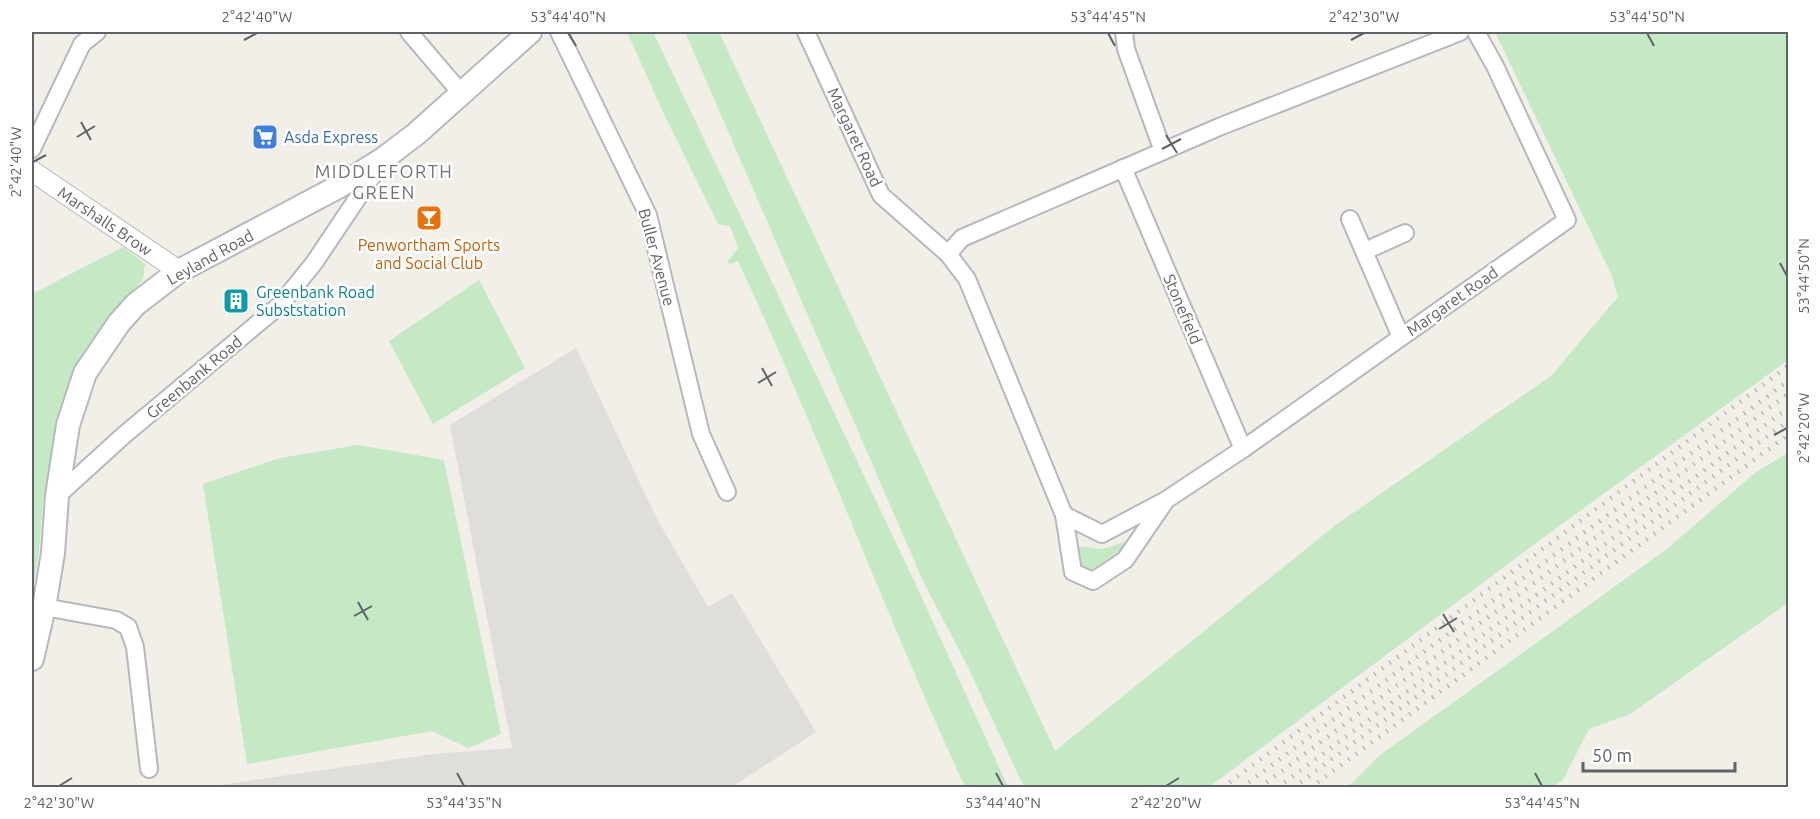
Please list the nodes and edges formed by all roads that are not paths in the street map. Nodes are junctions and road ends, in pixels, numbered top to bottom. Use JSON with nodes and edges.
{"nodes":[{"id":1,"x":97,"y":32,"type":"edge"},
{"id":2,"x":409,"y":32,"type":"edge"},
{"id":3,"x":530,"y":32,"type":"edge"},
{"id":4,"x":559,"y":32,"type":"edge"},
{"id":5,"x":806,"y":32,"type":"edge"},
{"id":6,"x":1124,"y":32,"type":"edge"},
{"id":7,"x":1460,"y":32,"type":"edge"},
{"id":8,"x":1476,"y":32,"type":"edge"},
{"id":9,"x":461,"y":93,"type":"junction"},
{"id":10,"x":32,"y":149,"type":"edge"},
{"id":11,"x":1163,"y":151,"type":"junction"},
{"id":12,"x":383,"y":159,"type":"junction"},
{"id":13,"x":1123,"y":168,"type":"junction"},
{"id":14,"x":32,"y":171,"type":"edge"},
{"id":15,"x":1350,"y":219,"type":"dead end"},
{"id":16,"x":1405,"y":232,"type":"dead end"},
{"id":17,"x":1365,"y":251,"type":"junction"},
{"id":18,"x":948,"y":254,"type":"junction"},
{"id":19,"x":179,"y":271,"type":"junction"},
{"id":20,"x":1401,"y":337,"type":"junction"},
{"id":21,"x":1243,"y":449,"type":"junction"},
{"id":22,"x":727,"y":492,"type":"dead end"},
{"id":23,"x":57,"y":496,"type":"junction"},
{"id":24,"x":1166,"y":500,"type":"junction"},
{"id":25,"x":1064,"y":515,"type":"junction"},
{"id":26,"x":44,"y":607,"type":"junction"},
{"id":27,"x":32,"y":659,"type":"edge"},
{"id":28,"x":149,"y":769,"type":"dead end"}],
"edges":[{"from":1,"to":10,"type":"street"},
{"from":2,"to":9,"type":"street"},
{"from":3,"to":9,"type":"main road","name":"Leyland Road"},
{"from":4,"to":22,"type":"street","name":"Buller Avenue"},
{"from":5,"to":18,"type":"street","name":"Margaret Road"},
{"from":6,"to":11,"type":"street"},
{"from":7,"to":11,"type":"street"},
{"from":8,"to":20,"type":"street","name":"Margaret Road"},
{"from":9,"to":12,"type":"main road","name":"Leyland Road"},
{"from":11,"to":13,"type":"street"},
{"from":12,"to":19,"type":"main road","name":"Leyland Road"},
{"from":12,"to":23,"type":"street","name":"Greenbank Road"},
{"from":13,"to":18,"type":"street"},
{"from":13,"to":21,"type":"street","name":"Stonefield"},
{"from":14,"to":19,"type":"street","name":"Marshalls Brow"},
{"from":15,"to":17,"type":"street"},
{"from":16,"to":17,"type":"street"},
{"from":17,"to":20,"type":"street"},
{"from":18,"to":25,"type":"street","name":"Margaret Road"},
{"from":19,"to":23,"type":"main road","name":"Leyland Road"},
{"from":20,"to":21,"type":"street","name":"Margaret Road"},
{"from":21,"to":24,"type":"street","name":"Margaret Road"},
{"from":23,"to":26,"type":"main road","name":"Leyland Road"},
{"from":24,"to":25,"type":"street","name":"Margaret Road"},
{"from":24,"to":25,"type":"street","name":"Margaret Road"},
{"from":26,"to":27,"type":"main road","name":"Leyland Road"},
{"from":26,"to":28,"type":"street"}]}
